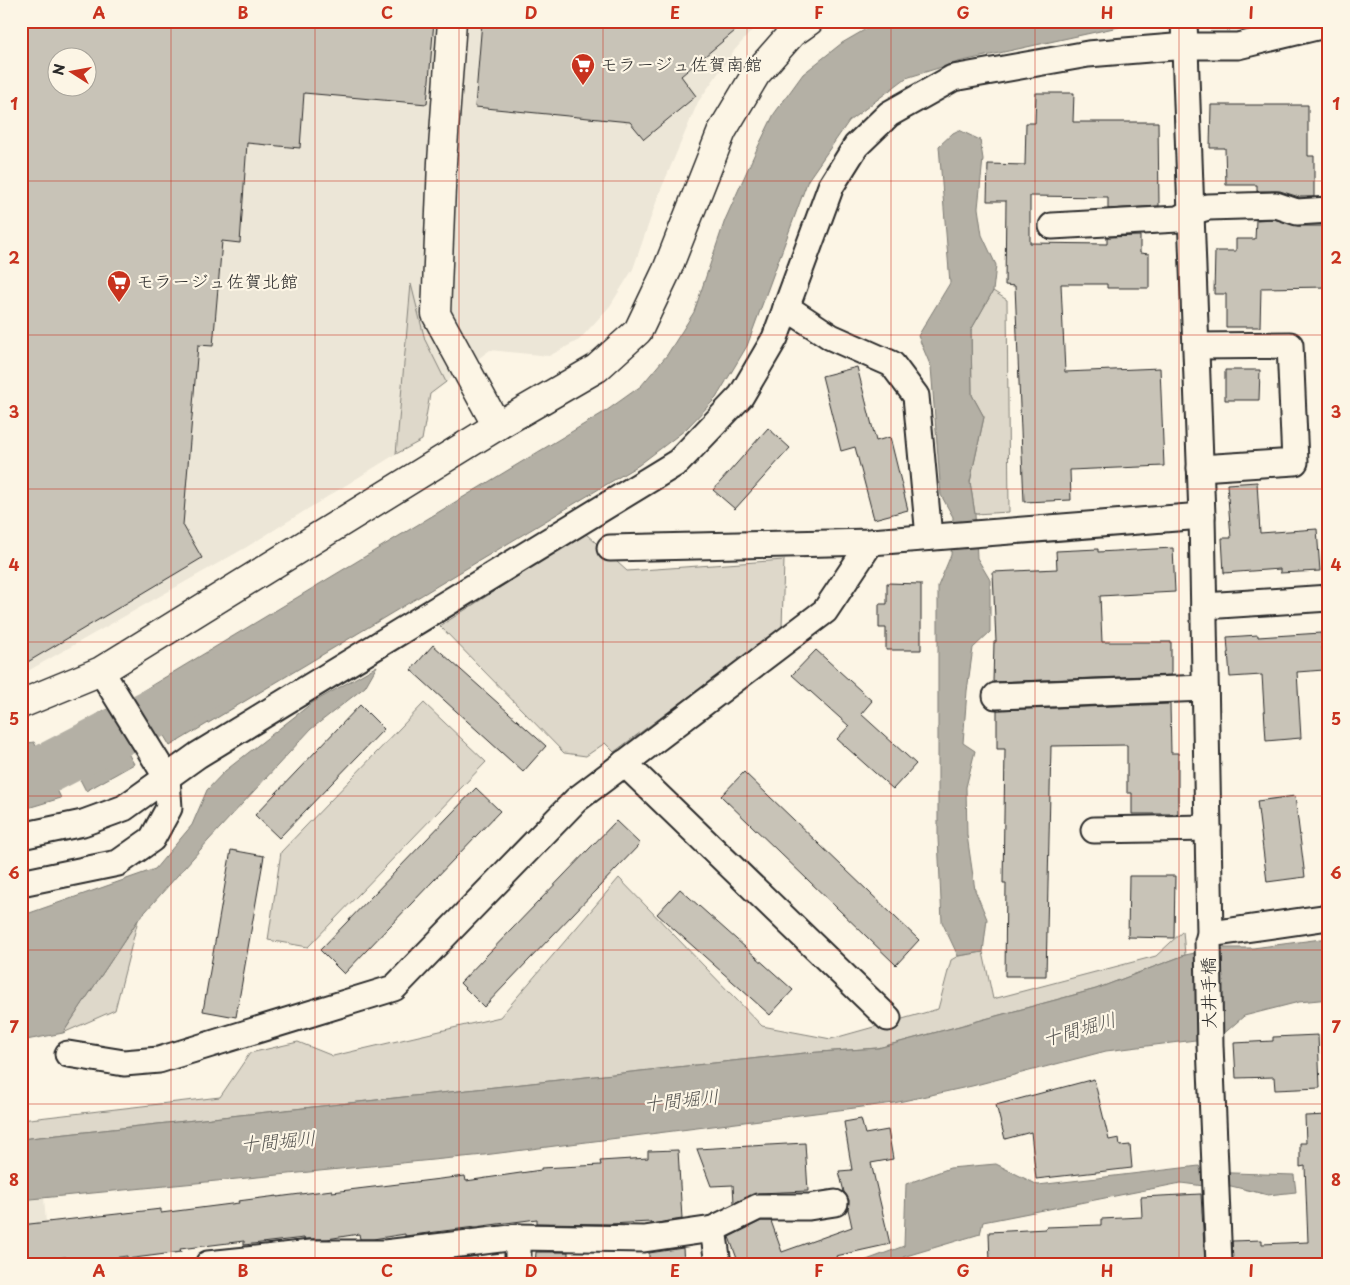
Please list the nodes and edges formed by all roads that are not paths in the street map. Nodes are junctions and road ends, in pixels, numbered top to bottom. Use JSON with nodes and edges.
{"nodes":[{"id":1,"x":452,"y":21,"type":"edge"},
{"id":2,"x":809,"y":21,"type":"edge"},
{"id":3,"x":1329,"y":24,"type":"edge"},
{"id":4,"x":1185,"y":33,"type":"edge"},
{"id":5,"x":1329,"y":210,"type":"edge"},
{"id":6,"x":1191,"y":212,"type":"junction"},
{"id":7,"x":1052,"y":226,"type":"dead end"},
{"id":8,"x":786,"y":307,"type":"junction"},
{"id":9,"x":1196,"y":346,"type":"junction"},
{"id":10,"x":497,"y":426,"type":"junction"},
{"id":11,"x":1200,"y":468,"type":"junction"},
{"id":12,"x":1202,"y":516,"type":"junction"},
{"id":13,"x":937,"y":536,"type":"junction"},
{"id":14,"x":871,"y":542,"type":"junction"},
{"id":15,"x":610,"y":548,"type":"dead end"},
{"id":16,"x":1329,"y":598,"type":"edge"},
{"id":17,"x":1204,"y":606,"type":"junction"},
{"id":18,"x":107,"y":680,"type":"junction"},
{"id":19,"x":1205,"y":688,"type":"junction"},
{"id":20,"x":996,"y":696,"type":"dead end"},
{"id":21,"x":21,"y":704,"type":"edge"},
{"id":22,"x":624,"y":763,"type":"junction"},
{"id":23,"x":164,"y":774,"type":"junction"},
{"id":24,"x":1208,"y":828,"type":"junction"},
{"id":25,"x":1094,"y":830,"type":"dead end"},
{"id":26,"x":21,"y":836,"type":"edge"},
{"id":27,"x":21,"y":883,"type":"edge"},
{"id":28,"x":1329,"y":917,"type":"edge"},
{"id":29,"x":1209,"y":937,"type":"junction"},
{"id":30,"x":888,"y":1018,"type":"dead end"},
{"id":31,"x":68,"y":1054,"type":"dead end"},
{"id":32,"x":835,"y":1203,"type":"dead end"},
{"id":33,"x":714,"y":1229,"type":"junction"},
{"id":34,"x":518,"y":1237,"type":"junction"},
{"id":35,"x":385,"y":1258,"type":"edge"},
{"id":36,"x":208,"y":1264,"type":"edge"},
{"id":37,"x":518,"y":1264,"type":"edge"},
{"id":38,"x":718,"y":1264,"type":"edge"},
{"id":39,"x":1219,"y":1264,"type":"edge"}],
"edges":[{"from":1,"to":10,"type":"street"},
{"from":2,"to":10,"type":"street"},
{"from":3,"to":4,"type":"street"},
{"from":4,"to":6,"type":"street","name":"大井手橋"},
{"from":4,"to":8,"type":"street"},
{"from":5,"to":6,"type":"street"},
{"from":6,"to":7,"type":"street"},
{"from":6,"to":9,"type":"street","name":"大井手橋"},
{"from":8,"to":13,"type":"street"},
{"from":8,"to":23,"type":"street"},
{"from":9,"to":11,"type":"street","name":"大井手橋"},
{"from":9,"to":11,"type":"street"},
{"from":10,"to":18,"type":"street"},
{"from":11,"to":12,"type":"street","name":"大井手橋"},
{"from":12,"to":13,"type":"street"},
{"from":12,"to":17,"type":"street","name":"大井手橋"},
{"from":13,"to":14,"type":"street"},
{"from":14,"to":15,"type":"street"},
{"from":14,"to":22,"type":"street"},
{"from":16,"to":17,"type":"street"},
{"from":17,"to":19,"type":"street","name":"大井手橋"},
{"from":18,"to":21,"type":"street"},
{"from":18,"to":23,"type":"street"},
{"from":19,"to":20,"type":"street"},
{"from":19,"to":24,"type":"street","name":"大井手橋"},
{"from":22,"to":30,"type":"street"},
{"from":22,"to":31,"type":"street"},
{"from":23,"to":26,"type":"street"},
{"from":23,"to":27,"type":"street"},
{"from":24,"to":25,"type":"street"},
{"from":24,"to":29,"type":"street","name":"大井手橋"},
{"from":28,"to":29,"type":"street"},
{"from":29,"to":39,"type":"street","name":"大井手橋"},
{"from":32,"to":33,"type":"street"},
{"from":33,"to":34,"type":"street"},
{"from":33,"to":38,"type":"street"},
{"from":34,"to":35,"type":"street"},
{"from":34,"to":37,"type":"street"},
{"from":35,"to":36,"type":"street"}]}
